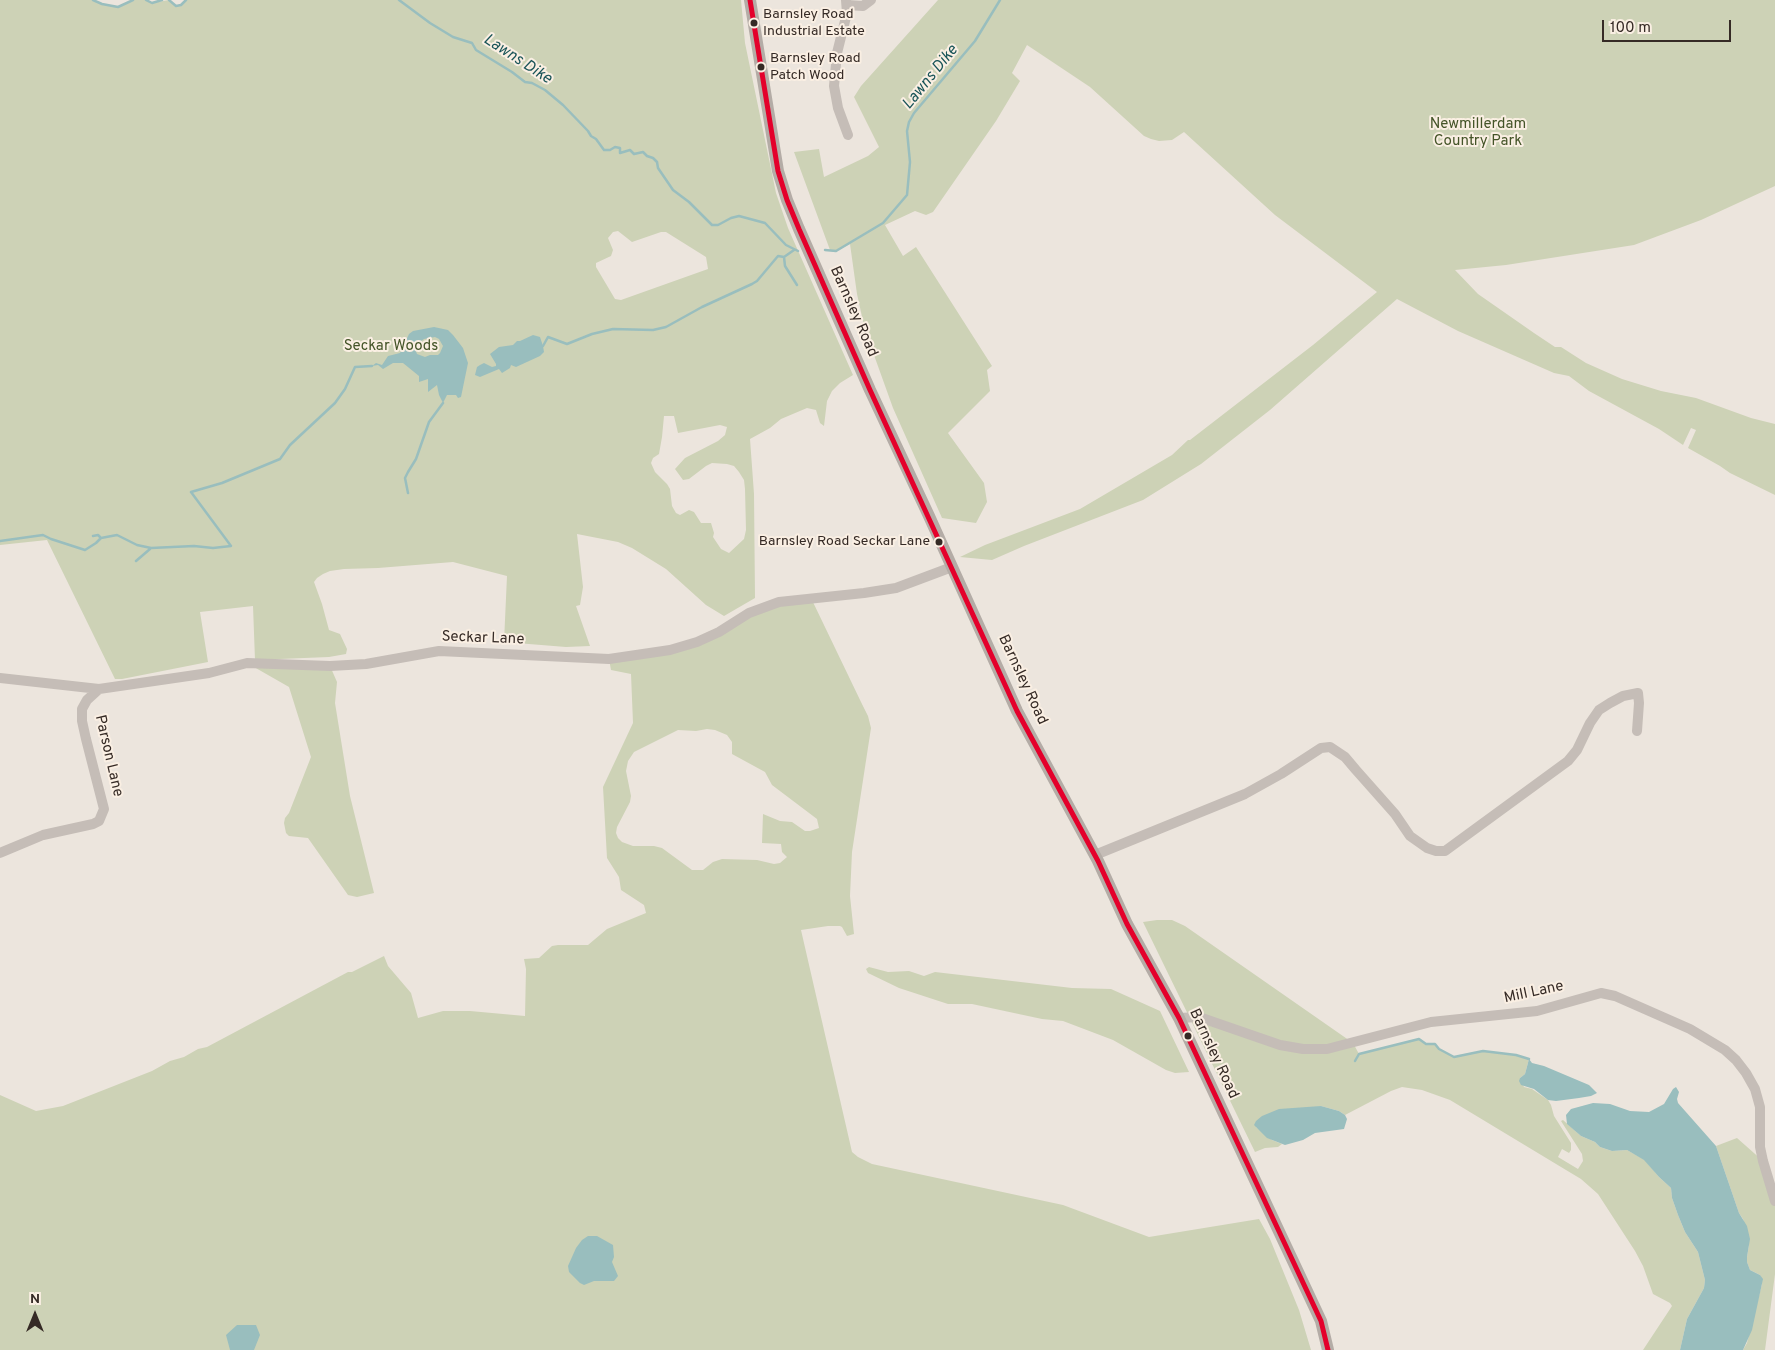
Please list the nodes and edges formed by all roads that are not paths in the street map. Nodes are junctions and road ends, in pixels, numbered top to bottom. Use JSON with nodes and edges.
{"nodes":[{"id":1,"x":750,"y":0,"type":"edge"},
{"id":2,"x":870,"y":0,"type":"edge"},
{"id":3,"x":847,"y":2,"type":"edge"},
{"id":4,"x":848,"y":135,"type":"dead end"},
{"id":5,"x":952,"y":567,"type":"junction"},
{"id":6,"x":0,"y":678,"type":"edge"},
{"id":7,"x":99,"y":689,"type":"junction"},
{"id":8,"x":1637,"y":731,"type":"dead end"},
{"id":9,"x":0,"y":853,"type":"edge"},
{"id":10,"x":1095,"y":855,"type":"junction"},
{"id":11,"x":1179,"y":1018,"type":"junction"},
{"id":12,"x":1775,"y":1201,"type":"edge"},
{"id":13,"x":1328,"y":1350,"type":"edge"}],
"edges":[{"from":1,"to":5,"type":"main road","name":"Barnsley Road"},
{"from":2,"to":3,"type":"street"},
{"from":3,"to":4,"type":"street"},
{"from":5,"to":7,"type":"street","name":"Seckar Lane"},
{"from":5,"to":10,"type":"main road","name":"Barnsley Road"},
{"from":6,"to":7,"type":"street","name":"Seckar Lane"},
{"from":7,"to":9,"type":"street","name":"Parson Lane"},
{"from":8,"to":10,"type":"street"},
{"from":10,"to":11,"type":"main road","name":"Barnsley Road"},
{"from":11,"to":12,"type":"street","name":"Mill Lane"},
{"from":11,"to":13,"type":"main road","name":"Barnsley Road"}]}
